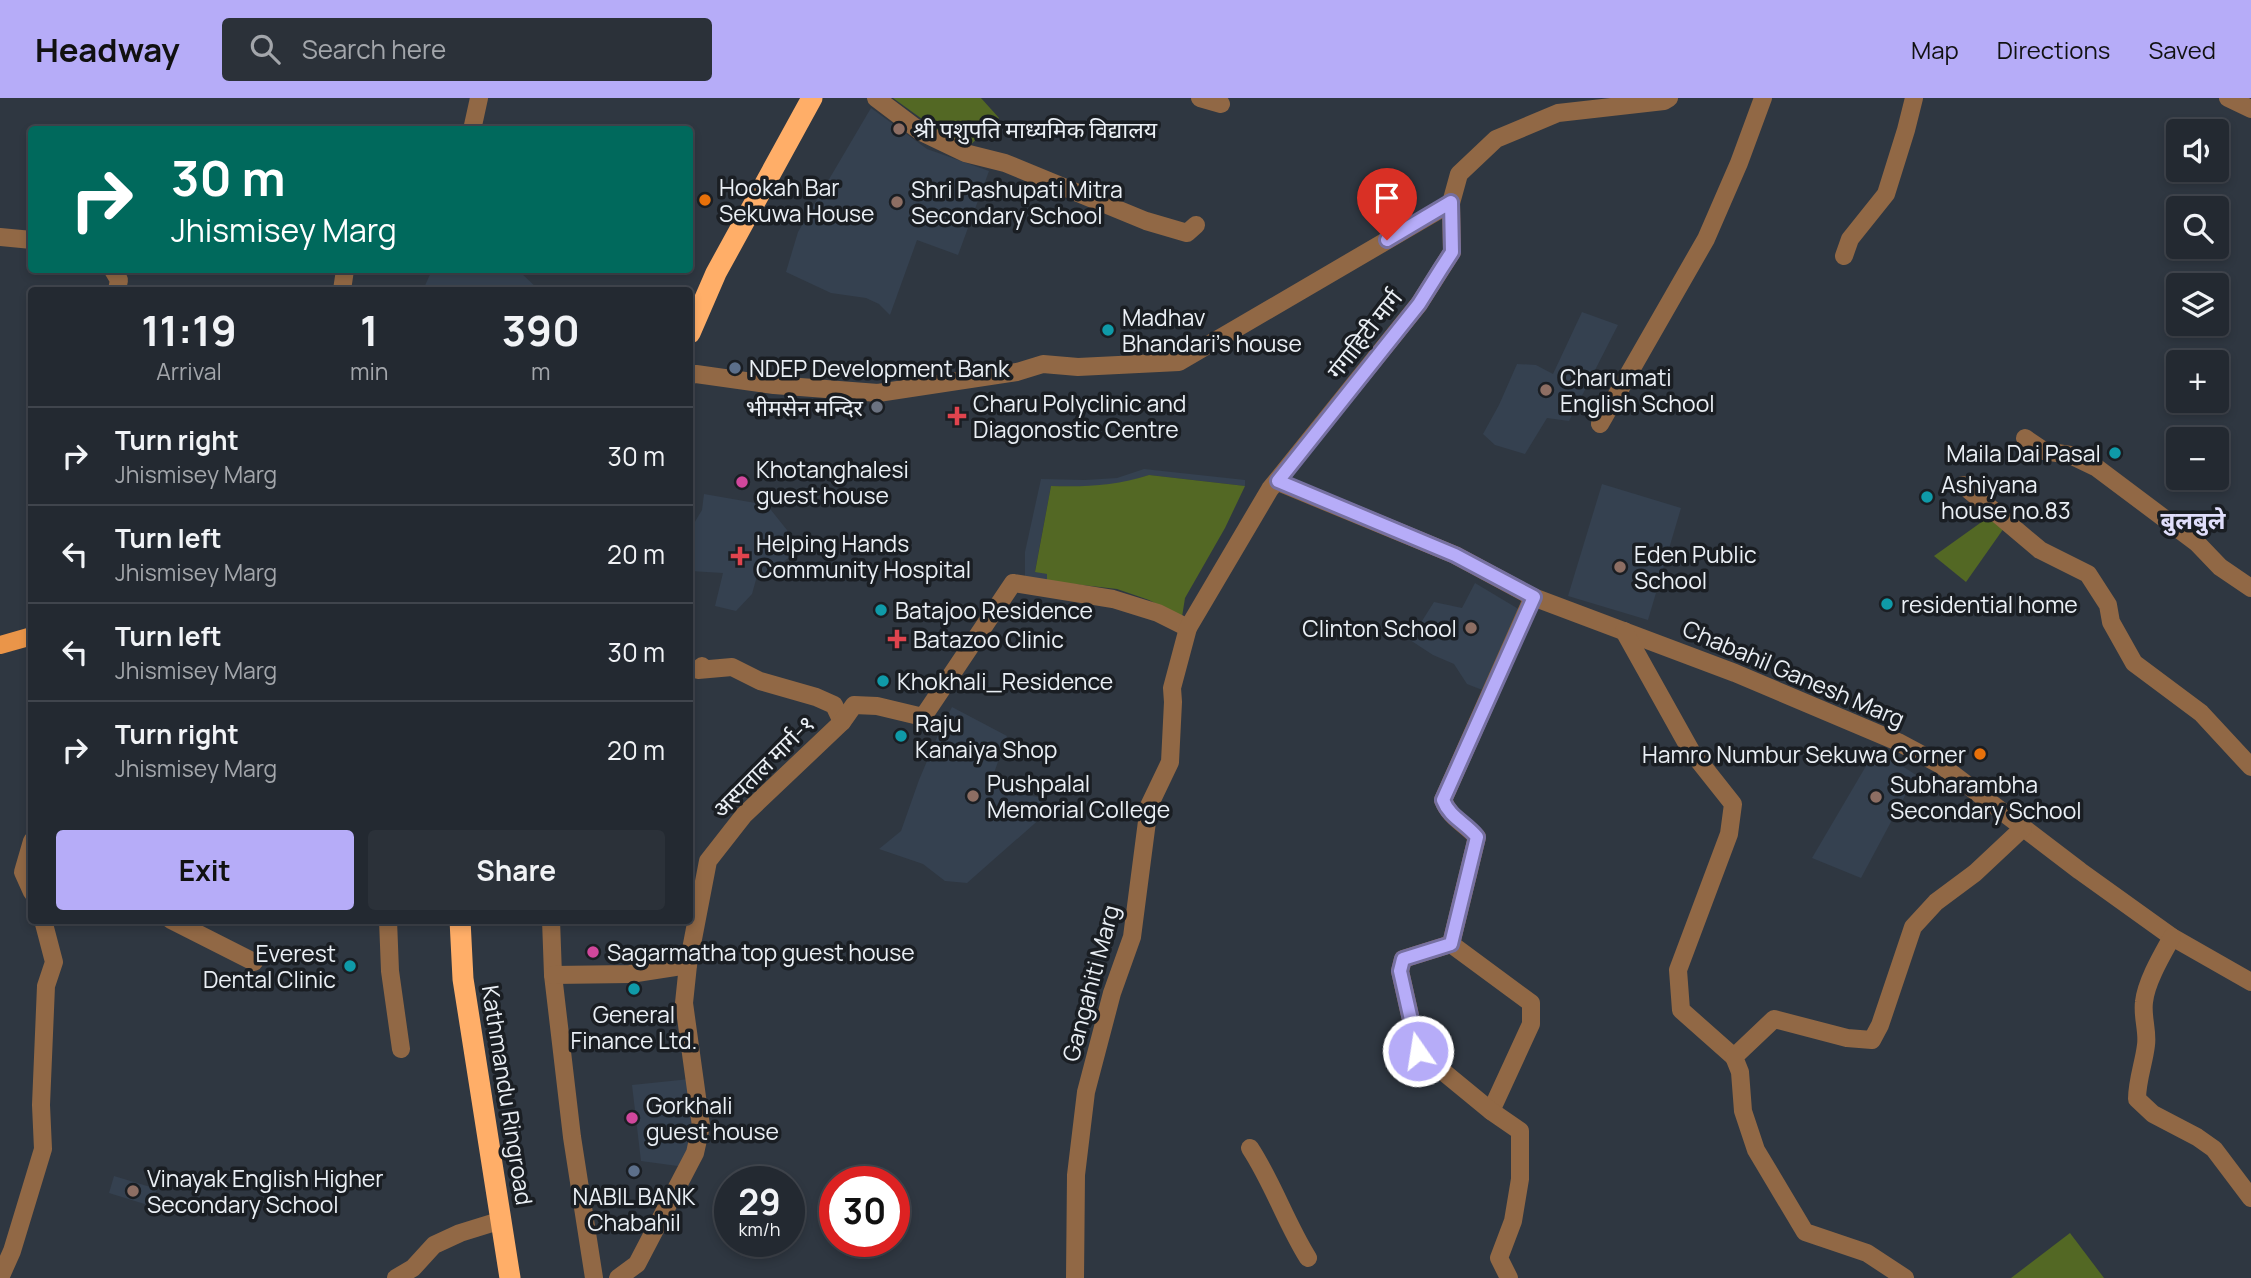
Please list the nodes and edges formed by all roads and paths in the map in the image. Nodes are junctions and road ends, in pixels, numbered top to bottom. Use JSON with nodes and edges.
{"nodes":[{"id":1,"x":479,"y":98,"type":"edge"},
{"id":2,"x":812,"y":98,"type":"edge"},
{"id":3,"x":876,"y":98,"type":"edge"},
{"id":4,"x":1200,"y":98,"type":"edge"},
{"id":5,"x":1669,"y":98,"type":"edge"},
{"id":6,"x":1763,"y":98,"type":"edge"},
{"id":7,"x":1914,"y":98,"type":"edge"},
{"id":8,"x":2228,"y":98,"type":"edge"},
{"id":9,"x":1221,"y":104,"type":"dead end"},
{"id":10,"x":2251,"y":109,"type":"edge"},
{"id":11,"x":473,"y":126,"type":"edge"},
{"id":12,"x":1451,"y":202,"type":"junction"},
{"id":13,"x":1196,"y":225,"type":"dead end"},
{"id":14,"x":0,"y":237,"type":"edge"},
{"id":15,"x":28,"y":240,"type":"edge"},
{"id":16,"x":1844,"y":256,"type":"dead end"},
{"id":17,"x":716,"y":273,"type":"junction"},
{"id":18,"x":693,"y":294,"type":"edge"},
{"id":19,"x":693,"y":326,"type":"edge"},
{"id":20,"x":693,"y":374,"type":"edge"},
{"id":21,"x":1601,"y":424,"type":"dead end"},
{"id":22,"x":2025,"y":438,"type":"dead end"},
{"id":23,"x":1278,"y":481,"type":"junction"},
{"id":24,"x":1963,"y":485,"type":"dead end"},
{"id":25,"x":2251,"y":588,"type":"edge"},
{"id":26,"x":1534,"y":597,"type":"junction"},
{"id":27,"x":1188,"y":628,"type":"junction"},
{"id":28,"x":1624,"y":631,"type":"junction"},
{"id":29,"x":28,"y":637,"type":"edge"},
{"id":30,"x":0,"y":645,"type":"edge"},
{"id":31,"x":702,"y":666,"type":"dead end"},
{"id":32,"x":842,"y":722,"type":"junction"},
{"id":33,"x":2251,"y":767,"type":"edge"},
{"id":34,"x":2023,"y":828,"type":"junction"},
{"id":35,"x":28,"y":856,"type":"edge"},
{"id":36,"x":28,"y":883,"type":"edge"},
{"id":37,"x":44,"y":924,"type":"edge"},
{"id":38,"x":179,"y":924,"type":"edge"},
{"id":39,"x":388,"y":924,"type":"edge"},
{"id":40,"x":460,"y":924,"type":"edge"},
{"id":41,"x":551,"y":924,"type":"edge"},
{"id":42,"x":2172,"y":937,"type":"junction"},
{"id":43,"x":1451,"y":944,"type":"junction"},
{"id":44,"x":254,"y":962,"type":"dead end"},
{"id":45,"x":688,"y":965,"type":"junction"},
{"id":46,"x":553,"y":975,"type":"junction"},
{"id":47,"x":2251,"y":982,"type":"edge"},
{"id":48,"x":401,"y":1049,"type":"dead end"},
{"id":49,"x":1734,"y":1057,"type":"junction"},
{"id":50,"x":1492,"y":1111,"type":"junction"},
{"id":51,"x":1250,"y":1148,"type":"dead end"},
{"id":52,"x":2251,"y":1198,"type":"edge"},
{"id":53,"x":502,"y":1220,"type":"junction"},
{"id":54,"x":1308,"y":1258,"type":"dead end"},
{"id":55,"x":0,"y":1278,"type":"edge"},
{"id":56,"x":396,"y":1278,"type":"edge"},
{"id":57,"x":510,"y":1278,"type":"edge"},
{"id":58,"x":594,"y":1278,"type":"edge"},
{"id":59,"x":618,"y":1278,"type":"edge"},
{"id":60,"x":1075,"y":1278,"type":"edge"},
{"id":61,"x":1509,"y":1278,"type":"edge"},
{"id":62,"x":1905,"y":1278,"type":"edge"}],
"edges":[{"from":1,"to":11,"type":"street"},
{"from":2,"to":17,"type":"highway"},
{"from":3,"to":13,"type":"street"},
{"from":4,"to":9,"type":"street"},
{"from":5,"to":12,"type":"street"},
{"from":6,"to":21,"type":"street"},
{"from":7,"to":16,"type":"street"},
{"from":8,"to":10,"type":"street"},
{"from":12,"to":20,"type":"street"},
{"from":12,"to":23,"type":"street","name":"गंगाहिटी मार्ग"},
{"from":14,"to":15,"type":"street"},
{"from":17,"to":18,"type":"highway"},
{"from":17,"to":19,"type":"highway"},
{"from":22,"to":25,"type":"street"},
{"from":23,"to":26,"type":"street","name":"Chabahil Ganesh Marg"},
{"from":23,"to":27,"type":"street","name":"Gangahiti Marg"},
{"from":24,"to":33,"type":"street"},
{"from":26,"to":28,"type":"street","name":"Chabahil Ganesh Marg"},
{"from":26,"to":43,"type":"street"},
{"from":27,"to":32,"type":"street","name":"अस्पताल मार्ग-१"},
{"from":27,"to":60,"type":"street","name":"Gangahiti Marg"},
{"from":28,"to":34,"type":"street","name":"Chabahil Ganesh Marg"},
{"from":28,"to":49,"type":"street"},
{"from":29,"to":30,"type":"main road"},
{"from":31,"to":32,"type":"street"},
{"from":32,"to":45,"type":"street","name":"अस्पताल मार्ग-१"},
{"from":34,"to":42,"type":"street","name":"Chabahil Ganesh Marg"},
{"from":34,"to":49,"type":"street"},
{"from":35,"to":36,"type":"street"},
{"from":37,"to":55,"type":"street"},
{"from":38,"to":44,"type":"street"},
{"from":39,"to":48,"type":"street"},
{"from":40,"to":53,"type":"highway","name":"Kathmandu Ringroad"},
{"from":41,"to":46,"type":"street"},
{"from":42,"to":47,"type":"street","name":"Chabahil Ganesh Marg"},
{"from":42,"to":52,"type":"street"},
{"from":43,"to":50,"type":"street"},
{"from":43,"to":50,"type":"street"},
{"from":45,"to":46,"type":"street"},
{"from":45,"to":59,"type":"street","name":"अस्पताल मार्ग-१"},
{"from":46,"to":58,"type":"street"},
{"from":49,"to":62,"type":"street"},
{"from":50,"to":61,"type":"street"},
{"from":51,"to":54,"type":"street"},
{"from":53,"to":56,"type":"street"},
{"from":53,"to":57,"type":"highway","name":"Kathmandu Ringroad"}]}
